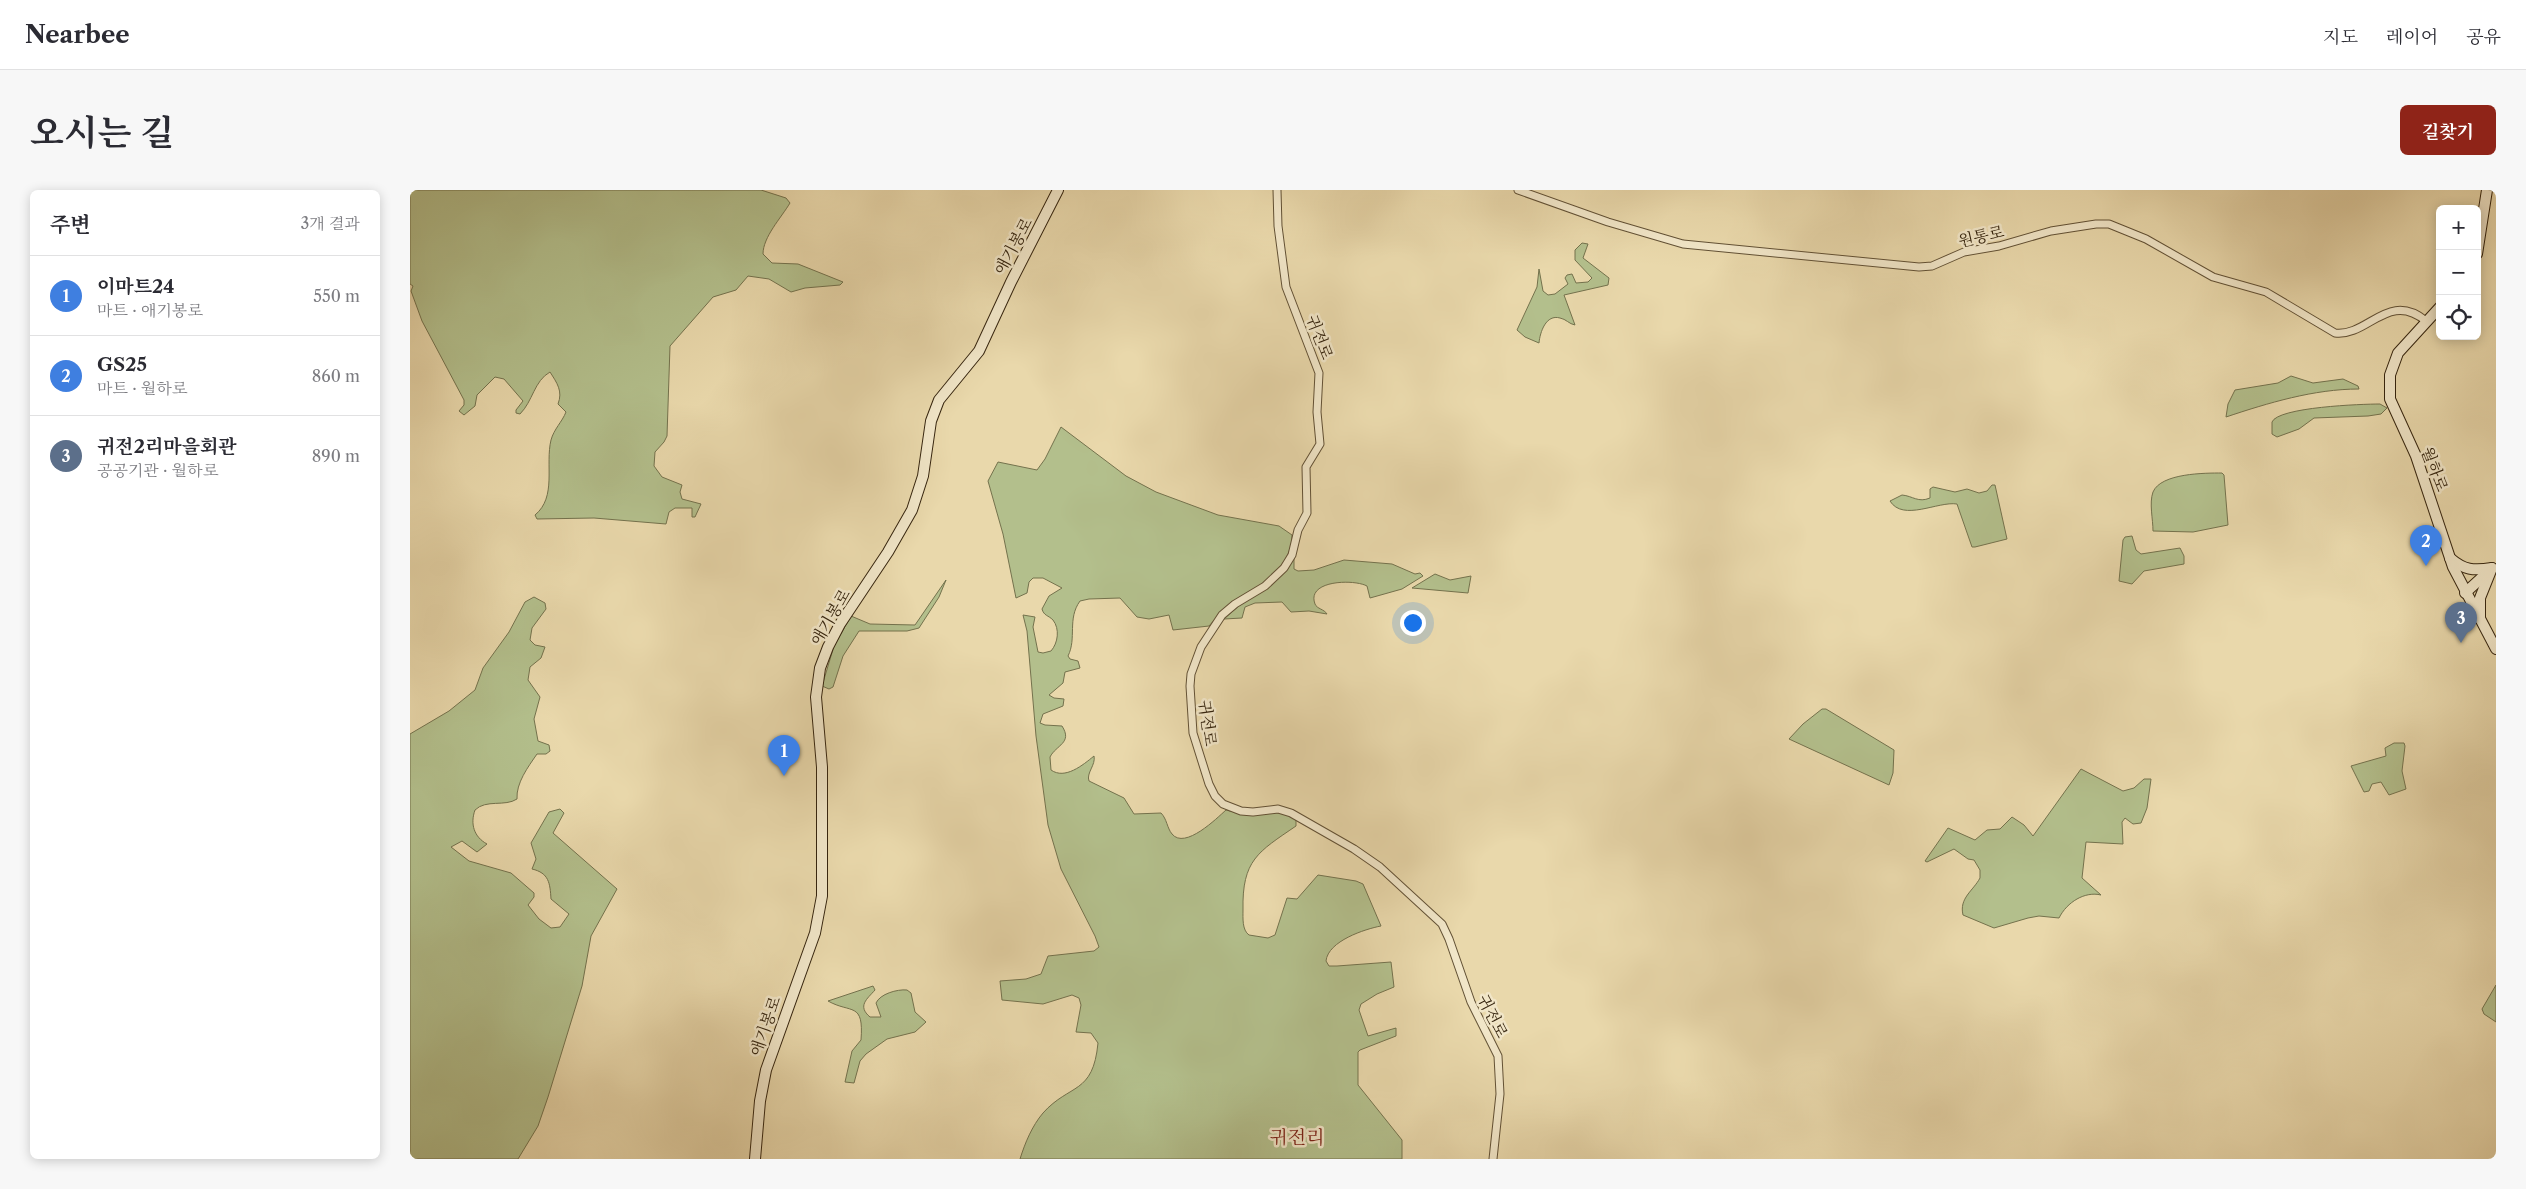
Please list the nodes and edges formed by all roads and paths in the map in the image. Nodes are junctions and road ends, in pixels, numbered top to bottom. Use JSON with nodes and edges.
{"nodes":[{"id":1,"x":1058,"y":190,"type":"edge"},
{"id":2,"x":1277,"y":190,"type":"edge"},
{"id":3,"x":1518,"y":190,"type":"edge"},
{"id":4,"x":2487,"y":190,"type":"edge"},
{"id":5,"x":2478,"y":250,"type":"edge"},
{"id":6,"x":2436,"y":311,"type":"edge"},
{"id":7,"x":2426,"y":320,"type":"junction"},
{"id":8,"x":2449,"y":557,"type":"junction"},
{"id":9,"x":2494,"y":566,"type":"edge"},
{"id":10,"x":2465,"y":593,"type":"junction"},
{"id":11,"x":2480,"y":621,"type":"junction"},
{"id":12,"x":2496,"y":649,"type":"edge"},
{"id":13,"x":755,"y":1159,"type":"edge"},
{"id":14,"x":1493,"y":1159,"type":"edge"}],
"edges":[{"from":1,"to":13,"type":"main road","name":"애기봉로"},
{"from":2,"to":14,"type":"street","name":"귀전로"},
{"from":3,"to":7,"type":"street","name":"원통로"},
{"from":4,"to":5,"type":"main road"},
{"from":6,"to":7,"type":"main road","name":"월하로"},
{"from":7,"to":8,"type":"main road","name":"월하로"},
{"from":8,"to":9,"type":"main road"},
{"from":8,"to":10,"type":"main road","name":"월하로"},
{"from":9,"to":10,"type":"main road"},
{"from":9,"to":11,"type":"main road"},
{"from":10,"to":11,"type":"main road","name":"월하로"},
{"from":11,"to":12,"type":"main road","name":"월하로"}]}
